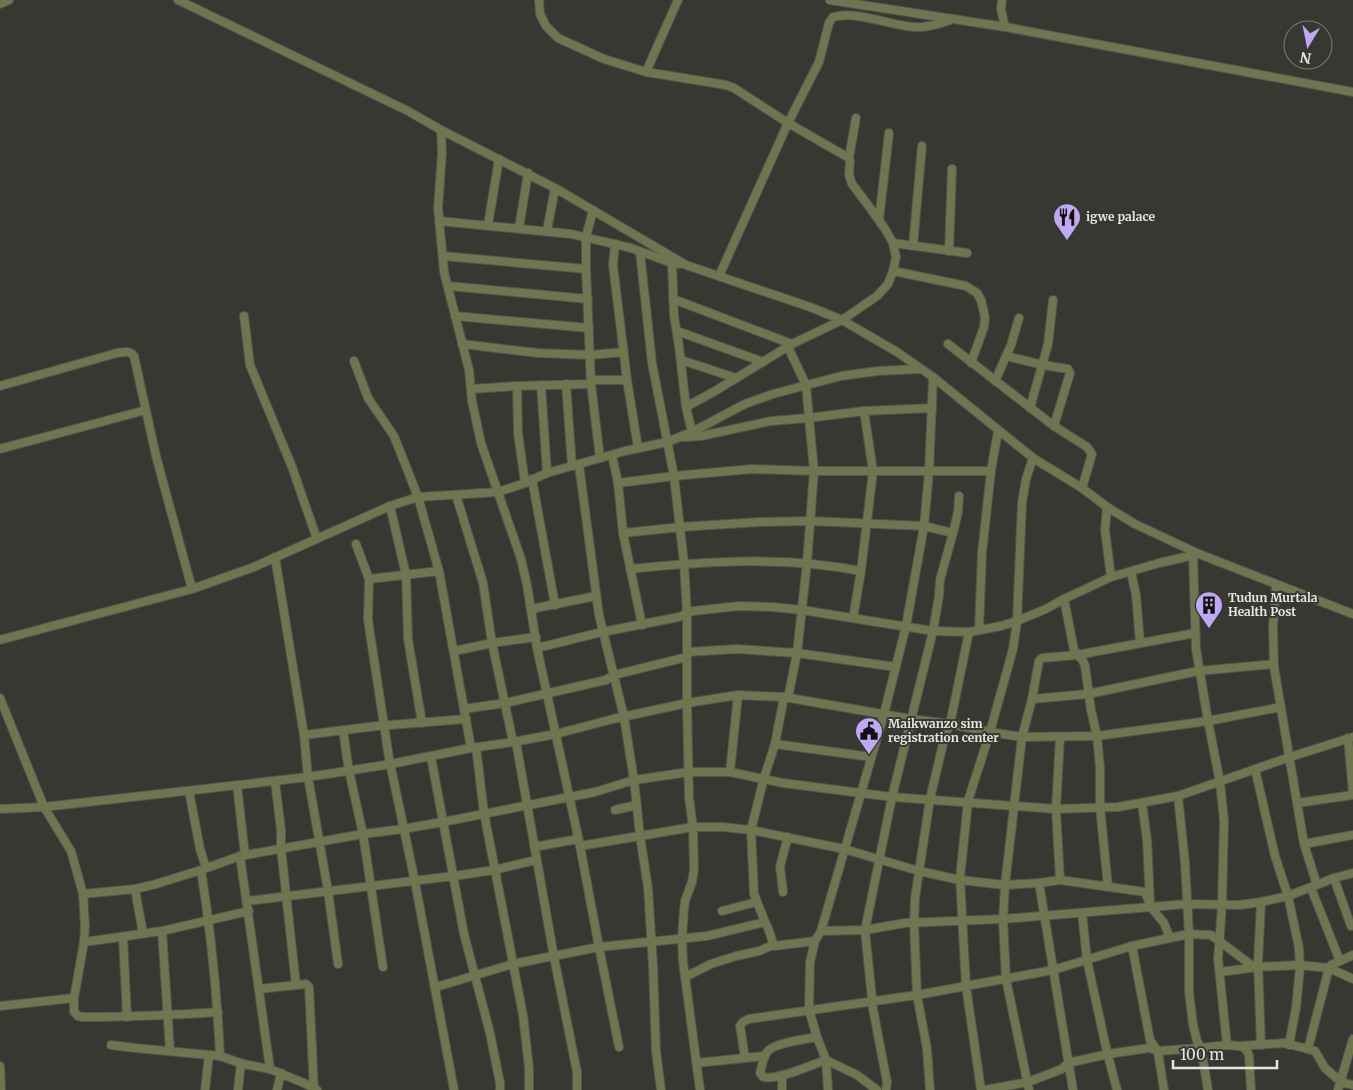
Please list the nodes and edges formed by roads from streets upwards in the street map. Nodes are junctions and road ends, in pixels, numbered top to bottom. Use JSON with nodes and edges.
{"nodes":[{"id":1,"x":9,"y":0,"type":"edge"},
{"id":2,"x":178,"y":0,"type":"edge"},
{"id":3,"x":539,"y":0,"type":"edge"},
{"id":4,"x":678,"y":0,"type":"edge"},
{"id":5,"x":830,"y":0,"type":"edge"},
{"id":6,"x":1002,"y":0,"type":"edge"},
{"id":7,"x":191,"y":3,"type":"edge"},
{"id":8,"x":0,"y":4,"type":"edge"},
{"id":9,"x":952,"y":20,"type":"junction"},
{"id":10,"x":1004,"y":27,"type":"junction"},
{"id":11,"x":646,"y":72,"type":"junction"},
{"id":12,"x":1353,"y":92,"type":"edge"},
{"id":13,"x":856,"y":118,"type":"dead end"},
{"id":14,"x":788,"y":123,"type":"junction"},
{"id":15,"x":441,"y":130,"type":"junction"},
{"id":16,"x":889,"y":133,"type":"dead end"},
{"id":17,"x":922,"y":146,"type":"dead end"},
{"id":18,"x":849,"y":158,"type":"junction"},
{"id":19,"x":499,"y":159,"type":"junction"},
{"id":20,"x":952,"y":170,"type":"dead end"},
{"id":21,"x":528,"y":173,"type":"junction"},
{"id":22,"x":555,"y":188,"type":"junction"},
{"id":23,"x":593,"y":210,"type":"junction"},
{"id":24,"x":439,"y":220,"type":"junction"},
{"id":25,"x":879,"y":220,"type":"junction"},
{"id":26,"x":488,"y":225,"type":"junction"},
{"id":27,"x":519,"y":228,"type":"junction"},
{"id":28,"x":548,"y":231,"type":"junction"},
{"id":29,"x":586,"y":237,"type":"junction"},
{"id":30,"x":892,"y":243,"type":"junction"},
{"id":31,"x":615,"y":244,"type":"junction"},
{"id":32,"x":913,"y":246,"type":"junction"},
{"id":33,"x":949,"y":251,"type":"junction"},
{"id":34,"x":640,"y":252,"type":"junction"},
{"id":35,"x":967,"y":253,"type":"dead end"},
{"id":36,"x":443,"y":256,"type":"junction"},
{"id":37,"x":672,"y":263,"type":"junction"},
{"id":38,"x":686,"y":265,"type":"junction"},
{"id":39,"x":586,"y":269,"type":"junction"},
{"id":40,"x":894,"y":271,"type":"junction"},
{"id":41,"x":719,"y":276,"type":"junction"},
{"id":42,"x":448,"y":286,"type":"junction"},
{"id":43,"x":588,"y":299,"type":"junction"},
{"id":44,"x":673,"y":299,"type":"junction"},
{"id":45,"x":1053,"y":300,"type":"dead end"},
{"id":46,"x":244,"y":316,"type":"dead end"},
{"id":47,"x":455,"y":316,"type":"junction"},
{"id":48,"x":1019,"y":318,"type":"dead end"},
{"id":49,"x":842,"y":320,"type":"junction"},
{"id":50,"x":589,"y":328,"type":"junction"},
{"id":51,"x":677,"y":331,"type":"junction"},
{"id":52,"x":462,"y":344,"type":"junction"},
{"id":53,"x":948,"y":344,"type":"dead end"},
{"id":54,"x":790,"y":346,"type":"junction"},
{"id":55,"x":624,"y":352,"type":"junction"},
{"id":56,"x":590,"y":355,"type":"junction"},
{"id":57,"x":1006,"y":356,"type":"junction"},
{"id":58,"x":681,"y":360,"type":"junction"},
{"id":59,"x":354,"y":361,"type":"dead end"},
{"id":60,"x":763,"y":362,"type":"junction"},
{"id":61,"x":971,"y":363,"type":"junction"},
{"id":62,"x":1043,"y":365,"type":"junction"},
{"id":63,"x":920,"y":369,"type":"junction"},
{"id":64,"x":736,"y":378,"type":"junction"},
{"id":65,"x":933,"y":378,"type":"junction"},
{"id":66,"x":627,"y":380,"type":"junction"},
{"id":67,"x":995,"y":381,"type":"junction"},
{"id":68,"x":591,"y":382,"type":"junction"},
{"id":69,"x":566,"y":384,"type":"junction"},
{"id":70,"x":541,"y":385,"type":"junction"},
{"id":71,"x":806,"y":385,"type":"junction"},
{"id":72,"x":0,"y":386,"type":"edge"},
{"id":73,"x":517,"y":386,"type":"junction"},
{"id":74,"x":471,"y":389,"type":"junction"},
{"id":75,"x":686,"y":407,"type":"junction"},
{"id":76,"x":932,"y":408,"type":"junction"},
{"id":77,"x":1030,"y":408,"type":"junction"},
{"id":78,"x":146,"y":410,"type":"junction"},
{"id":79,"x":864,"y":412,"type":"junction"},
{"id":80,"x":808,"y":418,"type":"junction"},
{"id":81,"x":1054,"y":426,"type":"junction"},
{"id":82,"x":998,"y":431,"type":"junction"},
{"id":83,"x":692,"y":432,"type":"junction"},
{"id":84,"x":678,"y":438,"type":"junction"},
{"id":85,"x":667,"y":442,"type":"junction"},
{"id":86,"x":638,"y":448,"type":"junction"},
{"id":87,"x":0,"y":449,"type":"edge"},
{"id":88,"x":612,"y":455,"type":"junction"},
{"id":89,"x":600,"y":458,"type":"junction"},
{"id":90,"x":1033,"y":458,"type":"junction"},
{"id":91,"x":576,"y":465,"type":"junction"},
{"id":92,"x":814,"y":471,"type":"junction"},
{"id":93,"x":873,"y":471,"type":"junction"},
{"id":94,"x":991,"y":471,"type":"junction"},
{"id":95,"x":929,"y":472,"type":"junction"},
{"id":96,"x":547,"y":474,"type":"junction"},
{"id":97,"x":674,"y":476,"type":"junction"},
{"id":98,"x":528,"y":481,"type":"junction"},
{"id":99,"x":618,"y":483,"type":"junction"},
{"id":100,"x":1082,"y":488,"type":"junction"},
{"id":101,"x":498,"y":492,"type":"junction"},
{"id":102,"x":456,"y":495,"type":"junction"},
{"id":103,"x":959,"y":496,"type":"dead end"},
{"id":104,"x":418,"y":497,"type":"junction"},
{"id":105,"x":390,"y":506,"type":"junction"},
{"id":106,"x":1107,"y":507,"type":"junction"},
{"id":107,"x":810,"y":521,"type":"junction"},
{"id":108,"x":867,"y":523,"type":"junction"},
{"id":109,"x":924,"y":526,"type":"junction"},
{"id":110,"x":681,"y":527,"type":"junction"},
{"id":111,"x":623,"y":533,"type":"junction"},
{"id":112,"x":952,"y":533,"type":"junction"},
{"id":113,"x":317,"y":538,"type":"junction"},
{"id":114,"x":356,"y":544,"type":"dead end"},
{"id":115,"x":1196,"y":554,"type":"junction"},
{"id":116,"x":276,"y":557,"type":"junction"},
{"id":117,"x":684,"y":563,"type":"junction"},
{"id":118,"x":807,"y":563,"type":"junction"},
{"id":119,"x":630,"y":569,"type":"junction"},
{"id":120,"x":439,"y":571,"type":"junction"},
{"id":121,"x":861,"y":571,"type":"junction"},
{"id":122,"x":1131,"y":572,"type":"junction"},
{"id":123,"x":406,"y":575,"type":"junction"},
{"id":124,"x":1111,"y":577,"type":"junction"},
{"id":125,"x":369,"y":579,"type":"junction"},
{"id":126,"x":1276,"y":585,"type":"junction"},
{"id":127,"x":192,"y":589,"type":"junction"},
{"id":128,"x":596,"y":596,"type":"junction"},
{"id":129,"x":1064,"y":599,"type":"junction"},
{"id":130,"x":555,"y":605,"type":"junction"},
{"id":131,"x":531,"y":609,"type":"junction"},
{"id":132,"x":802,"y":610,"type":"junction"},
{"id":133,"x":687,"y":614,"type":"junction"},
{"id":134,"x":1353,"y":614,"type":"edge"},
{"id":135,"x":853,"y":618,"type":"junction"},
{"id":136,"x":1017,"y":621,"type":"junction"},
{"id":137,"x":642,"y":625,"type":"junction"},
{"id":138,"x":906,"y":626,"type":"junction"},
{"id":139,"x":979,"y":630,"type":"junction"},
{"id":140,"x":932,"y":631,"type":"junction"},
{"id":141,"x":602,"y":632,"type":"junction"},
{"id":142,"x":969,"y":632,"type":"junction"},
{"id":143,"x":1195,"y":633,"type":"junction"},
{"id":144,"x":536,"y":637,"type":"junction"},
{"id":145,"x":0,"y":640,"type":"edge"},
{"id":146,"x":1140,"y":642,"type":"junction"},
{"id":147,"x":492,"y":643,"type":"junction"},
{"id":148,"x":537,"y":648,"type":"junction"},
{"id":149,"x":454,"y":651,"type":"junction"},
{"id":150,"x":796,"y":653,"type":"junction"},
{"id":151,"x":687,"y":655,"type":"junction"},
{"id":152,"x":1077,"y":655,"type":"junction"},
{"id":153,"x":1274,"y":664,"type":"junction"},
{"id":154,"x":896,"y":667,"type":"junction"},
{"id":155,"x":1198,"y":671,"type":"junction"},
{"id":156,"x":614,"y":675,"type":"junction"},
{"id":157,"x":548,"y":693,"type":"junction"},
{"id":158,"x":1088,"y":694,"type":"junction"},
{"id":159,"x":738,"y":695,"type":"junction"},
{"id":160,"x":786,"y":697,"type":"junction"},
{"id":161,"x":0,"y":698,"type":"edge"},
{"id":162,"x":1032,"y":699,"type":"junction"},
{"id":163,"x":505,"y":703,"type":"junction"},
{"id":164,"x":687,"y":703,"type":"junction"},
{"id":165,"x":1281,"y":707,"type":"junction"},
{"id":166,"x":464,"y":709,"type":"junction"},
{"id":167,"x":884,"y":714,"type":"junction"},
{"id":168,"x":624,"y":717,"type":"junction"},
{"id":169,"x":466,"y":719,"type":"junction"},
{"id":170,"x":911,"y":719,"type":"junction"},
{"id":171,"x":1208,"y":721,"type":"junction"},
{"id":172,"x":422,"y":723,"type":"junction"},
{"id":173,"x":950,"y":724,"type":"junction"},
{"id":174,"x":383,"y":726,"type":"junction"},
{"id":175,"x":343,"y":730,"type":"junction"},
{"id":176,"x":990,"y":732,"type":"junction"},
{"id":177,"x":556,"y":734,"type":"junction"},
{"id":178,"x":304,"y":735,"type":"junction"},
{"id":179,"x":1097,"y":736,"type":"junction"},
{"id":180,"x":1022,"y":737,"type":"junction"},
{"id":181,"x":1351,"y":737,"type":"edge"},
{"id":182,"x":1060,"y":738,"type":"junction"},
{"id":183,"x":515,"y":742,"type":"junction"},
{"id":184,"x":774,"y":744,"type":"junction"},
{"id":185,"x":473,"y":748,"type":"junction"},
{"id":186,"x":431,"y":757,"type":"junction"},
{"id":187,"x":871,"y":757,"type":"junction"},
{"id":188,"x":1290,"y":757,"type":"junction"},
{"id":189,"x":391,"y":764,"type":"junction"},
{"id":190,"x":1255,"y":769,"type":"junction"},
{"id":191,"x":349,"y":771,"type":"junction"},
{"id":192,"x":688,"y":772,"type":"junction"},
{"id":193,"x":730,"y":772,"type":"junction"},
{"id":194,"x":308,"y":777,"type":"junction"},
{"id":195,"x":764,"y":778,"type":"junction"},
{"id":196,"x":634,"y":780,"type":"junction"},
{"id":197,"x":275,"y":781,"type":"junction"},
{"id":198,"x":1220,"y":782,"type":"junction"},
{"id":199,"x":237,"y":785,"type":"junction"},
{"id":200,"x":190,"y":790,"type":"junction"},
{"id":201,"x":861,"y":792,"type":"junction"},
{"id":202,"x":1353,"y":794,"type":"edge"},
{"id":203,"x":1178,"y":796,"type":"junction"},
{"id":204,"x":892,"y":797,"type":"junction"},
{"id":205,"x":569,"y":798,"type":"junction"},
{"id":206,"x":930,"y":799,"type":"junction"},
{"id":207,"x":968,"y":801,"type":"junction"},
{"id":208,"x":1142,"y":803,"type":"junction"},
{"id":209,"x":1297,"y":803,"type":"junction"},
{"id":210,"x":527,"y":806,"type":"junction"},
{"id":211,"x":637,"y":806,"type":"junction"},
{"id":212,"x":1014,"y":806,"type":"junction"},
{"id":213,"x":44,"y":807,"type":"junction"},
{"id":214,"x":1100,"y":808,"type":"junction"},
{"id":215,"x":0,"y":809,"type":"edge"},
{"id":216,"x":1056,"y":809,"type":"junction"},
{"id":217,"x":615,"y":810,"type":"dead end"},
{"id":218,"x":484,"y":813,"type":"junction"},
{"id":219,"x":443,"y":822,"type":"junction"},
{"id":220,"x":694,"y":827,"type":"junction"},
{"id":221,"x":403,"y":829,"type":"junction"},
{"id":222,"x":751,"y":830,"type":"junction"},
{"id":223,"x":363,"y":834,"type":"junction"},
{"id":224,"x":1353,"y":835,"type":"edge"},
{"id":225,"x":640,"y":836,"type":"junction"},
{"id":226,"x":788,"y":837,"type":"junction"},
{"id":227,"x":320,"y":842,"type":"junction"},
{"id":228,"x":579,"y":843,"type":"junction"},
{"id":229,"x":1304,"y":844,"type":"junction"},
{"id":230,"x":534,"y":847,"type":"junction"},
{"id":231,"x":281,"y":848,"type":"junction"},
{"id":232,"x":844,"y":849,"type":"junction"},
{"id":233,"x":243,"y":855,"type":"junction"},
{"id":234,"x":880,"y":859,"type":"junction"},
{"id":235,"x":536,"y":860,"type":"junction"},
{"id":236,"x":204,"y":869,"type":"junction"},
{"id":237,"x":494,"y":870,"type":"junction"},
{"id":238,"x":919,"y":871,"type":"junction"},
{"id":239,"x":1353,"y":872,"type":"edge"},
{"id":240,"x":454,"y":876,"type":"junction"},
{"id":241,"x":1334,"y":878,"type":"junction"},
{"id":242,"x":960,"y":880,"type":"junction"},
{"id":243,"x":1060,"y":880,"type":"junction"},
{"id":244,"x":416,"y":882,"type":"junction"},
{"id":245,"x":1039,"y":884,"type":"junction"},
{"id":246,"x":1005,"y":885,"type":"junction"},
{"id":247,"x":371,"y":886,"type":"junction"},
{"id":248,"x":1108,"y":887,"type":"junction"},
{"id":249,"x":1314,"y":887,"type":"junction"},
{"id":250,"x":135,"y":889,"type":"junction"},
{"id":251,"x":328,"y":891,"type":"junction"},
{"id":252,"x":783,"y":892,"type":"dead end"},
{"id":253,"x":83,"y":894,"type":"junction"},
{"id":254,"x":1288,"y":896,"type":"junction"},
{"id":255,"x":287,"y":897,"type":"junction"},
{"id":256,"x":247,"y":901,"type":"junction"},
{"id":257,"x":756,"y":902,"type":"junction"},
{"id":258,"x":1262,"y":902,"type":"junction"},
{"id":259,"x":1187,"y":904,"type":"junction"},
{"id":260,"x":1222,"y":905,"type":"junction"},
{"id":261,"x":1151,"y":907,"type":"junction"},
{"id":262,"x":249,"y":911,"type":"junction"},
{"id":263,"x":722,"y":911,"type":"dead end"},
{"id":264,"x":1082,"y":913,"type":"junction"},
{"id":265,"x":1043,"y":916,"type":"junction"},
{"id":266,"x":1003,"y":919,"type":"junction"},
{"id":267,"x":209,"y":920,"type":"junction"},
{"id":268,"x":962,"y":920,"type":"junction"},
{"id":269,"x":765,"y":922,"type":"junction"},
{"id":270,"x":914,"y":923,"type":"junction"},
{"id":271,"x":1351,"y":926,"type":"dead end"},
{"id":272,"x":865,"y":930,"type":"junction"},
{"id":273,"x":162,"y":931,"type":"junction"},
{"id":274,"x":821,"y":931,"type":"junction"},
{"id":275,"x":143,"y":934,"type":"junction"},
{"id":276,"x":1189,"y":934,"type":"junction"},
{"id":277,"x":123,"y":937,"type":"junction"},
{"id":278,"x":682,"y":938,"type":"junction"},
{"id":279,"x":1170,"y":938,"type":"junction"},
{"id":280,"x":1219,"y":940,"type":"junction"},
{"id":281,"x":815,"y":941,"type":"junction"},
{"id":282,"x":84,"y":942,"type":"junction"},
{"id":283,"x":652,"y":942,"type":"junction"},
{"id":284,"x":773,"y":945,"type":"junction"},
{"id":285,"x":1132,"y":946,"type":"junction"},
{"id":286,"x":599,"y":948,"type":"junction"},
{"id":287,"x":1353,"y":955,"type":"edge"},
{"id":288,"x":554,"y":957,"type":"junction"},
{"id":289,"x":1088,"y":960,"type":"junction"},
{"id":290,"x":1340,"y":961,"type":"junction"},
{"id":291,"x":338,"y":964,"type":"dead end"},
{"id":292,"x":513,"y":964,"type":"junction"},
{"id":293,"x":1300,"y":965,"type":"junction"},
{"id":294,"x":383,"y":967,"type":"dead end"},
{"id":295,"x":1256,"y":967,"type":"junction"},
{"id":296,"x":1328,"y":968,"type":"junction"},
{"id":297,"x":1053,"y":970,"type":"junction"},
{"id":298,"x":1220,"y":972,"type":"junction"},
{"id":299,"x":476,"y":975,"type":"junction"},
{"id":300,"x":685,"y":977,"type":"junction"},
{"id":301,"x":1006,"y":979,"type":"junction"},
{"id":302,"x":1353,"y":979,"type":"edge"},
{"id":303,"x":296,"y":985,"type":"junction"},
{"id":304,"x":966,"y":986,"type":"junction"},
{"id":305,"x":436,"y":987,"type":"junction"},
{"id":306,"x":259,"y":989,"type":"junction"},
{"id":307,"x":917,"y":994,"type":"junction"},
{"id":308,"x":74,"y":998,"type":"junction"},
{"id":309,"x":873,"y":1001,"type":"junction"},
{"id":310,"x":0,"y":1006,"type":"edge"},
{"id":311,"x":809,"y":1010,"type":"junction"},
{"id":312,"x":218,"y":1012,"type":"junction"},
{"id":313,"x":167,"y":1016,"type":"junction"},
{"id":314,"x":127,"y":1017,"type":"junction"},
{"id":315,"x":817,"y":1037,"type":"junction"},
{"id":316,"x":1353,"y":1039,"type":"edge"},
{"id":317,"x":111,"y":1045,"type":"dead end"},
{"id":318,"x":1227,"y":1045,"type":"junction"},
{"id":319,"x":1261,"y":1045,"type":"junction"},
{"id":320,"x":1289,"y":1045,"type":"junction"},
{"id":321,"x":1238,"y":1046,"type":"junction"},
{"id":322,"x":619,"y":1047,"type":"dead end"},
{"id":323,"x":1201,"y":1048,"type":"junction"},
{"id":324,"x":1308,"y":1049,"type":"junction"},
{"id":325,"x":170,"y":1051,"type":"junction"},
{"id":326,"x":1158,"y":1051,"type":"junction"},
{"id":327,"x":1108,"y":1054,"type":"junction"},
{"id":328,"x":209,"y":1056,"type":"junction"},
{"id":329,"x":220,"y":1056,"type":"junction"},
{"id":330,"x":765,"y":1056,"type":"junction"},
{"id":331,"x":745,"y":1058,"type":"junction"},
{"id":332,"x":826,"y":1060,"type":"junction"},
{"id":333,"x":241,"y":1063,"type":"junction"},
{"id":334,"x":696,"y":1063,"type":"junction"},
{"id":335,"x":1068,"y":1063,"type":"junction"},
{"id":336,"x":0,"y":1066,"type":"edge"},
{"id":337,"x":270,"y":1069,"type":"junction"},
{"id":338,"x":281,"y":1073,"type":"junction"},
{"id":339,"x":782,"y":1075,"type":"junction"},
{"id":340,"x":1341,"y":1082,"type":"junction"},
{"id":341,"x":1353,"y":1085,"type":"edge"},
{"id":342,"x":1028,"y":1086,"type":"edge"},
{"id":343,"x":315,"y":1089,"type":"edge"},
{"id":344,"x":1,"y":1090,"type":"edge"},
{"id":345,"x":204,"y":1090,"type":"edge"},
{"id":346,"x":238,"y":1090,"type":"edge"},
{"id":347,"x":277,"y":1090,"type":"edge"},
{"id":348,"x":454,"y":1090,"type":"edge"},
{"id":349,"x":500,"y":1090,"type":"edge"},
{"id":350,"x":529,"y":1090,"type":"edge"},
{"id":351,"x":577,"y":1090,"type":"edge"},
{"id":352,"x":661,"y":1090,"type":"edge"},
{"id":353,"x":700,"y":1090,"type":"edge"},
{"id":354,"x":782,"y":1090,"type":"edge"},
{"id":355,"x":828,"y":1090,"type":"edge"},
{"id":356,"x":876,"y":1090,"type":"edge"},
{"id":357,"x":886,"y":1090,"type":"edge"},
{"id":358,"x":930,"y":1090,"type":"edge"},
{"id":359,"x":981,"y":1090,"type":"edge"},
{"id":360,"x":985,"y":1090,"type":"edge"},
{"id":361,"x":1073,"y":1090,"type":"edge"},
{"id":362,"x":1118,"y":1090,"type":"edge"},
{"id":363,"x":1164,"y":1090,"type":"edge"},
{"id":364,"x":1208,"y":1090,"type":"edge"},
{"id":365,"x":1251,"y":1090,"type":"edge"},
{"id":366,"x":1338,"y":1090,"type":"edge"}],
"edges":[{"from":1,"to":8,"type":"street"},
{"from":2,"to":7,"type":"street"},
{"from":3,"to":11,"type":"street"},
{"from":4,"to":11,"type":"street"},
{"from":5,"to":9,"type":"street"},
{"from":6,"to":10,"type":"street"},
{"from":7,"to":15,"type":"street"},
{"from":9,"to":10,"type":"street"},
{"from":9,"to":14,"type":"street"},
{"from":10,"to":12,"type":"street"},
{"from":11,"to":14,"type":"street"},
{"from":13,"to":18,"type":"street"},
{"from":14,"to":18,"type":"street"},
{"from":14,"to":41,"type":"street"},
{"from":15,"to":19,"type":"street"},
{"from":15,"to":24,"type":"street"},
{"from":16,"to":25,"type":"street"},
{"from":17,"to":32,"type":"street"},
{"from":18,"to":25,"type":"street"},
{"from":19,"to":21,"type":"street"},
{"from":19,"to":26,"type":"street"},
{"from":20,"to":33,"type":"street"},
{"from":21,"to":22,"type":"street"},
{"from":21,"to":27,"type":"street"},
{"from":22,"to":23,"type":"street"},
{"from":22,"to":28,"type":"street"},
{"from":23,"to":29,"type":"street"},
{"from":23,"to":38,"type":"street"},
{"from":24,"to":26,"type":"street"},
{"from":24,"to":36,"type":"street"},
{"from":25,"to":30,"type":"street"},
{"from":26,"to":27,"type":"street"},
{"from":27,"to":28,"type":"street"},
{"from":28,"to":29,"type":"street"},
{"from":29,"to":31,"type":"street"},
{"from":29,"to":39,"type":"street"},
{"from":30,"to":32,"type":"street"},
{"from":30,"to":40,"type":"street"},
{"from":31,"to":34,"type":"street"},
{"from":31,"to":55,"type":"street"},
{"from":32,"to":33,"type":"street"},
{"from":33,"to":35,"type":"street"},
{"from":34,"to":37,"type":"street"},
{"from":34,"to":85,"type":"street"},
{"from":36,"to":39,"type":"street"},
{"from":36,"to":42,"type":"street"},
{"from":37,"to":38,"type":"street"},
{"from":37,"to":44,"type":"street"},
{"from":38,"to":41,"type":"street"},
{"from":39,"to":43,"type":"street"},
{"from":40,"to":49,"type":"street"},
{"from":40,"to":61,"type":"street"},
{"from":41,"to":49,"type":"street"},
{"from":42,"to":43,"type":"street"},
{"from":42,"to":47,"type":"street"},
{"from":43,"to":50,"type":"street"},
{"from":44,"to":51,"type":"street"},
{"from":44,"to":54,"type":"street"},
{"from":45,"to":62,"type":"street"},
{"from":46,"to":113,"type":"street"},
{"from":47,"to":50,"type":"street"},
{"from":47,"to":52,"type":"street"},
{"from":48,"to":57,"type":"street"},
{"from":49,"to":54,"type":"street"},
{"from":49,"to":63,"type":"street"},
{"from":50,"to":56,"type":"street"},
{"from":51,"to":58,"type":"street"},
{"from":51,"to":60,"type":"street"},
{"from":52,"to":56,"type":"street"},
{"from":52,"to":74,"type":"street"},
{"from":53,"to":61,"type":"street"},
{"from":54,"to":60,"type":"street"},
{"from":54,"to":71,"type":"street"},
{"from":55,"to":56,"type":"street"},
{"from":55,"to":66,"type":"street"},
{"from":56,"to":68,"type":"street"},
{"from":57,"to":62,"type":"street"},
{"from":57,"to":67,"type":"street"},
{"from":58,"to":64,"type":"street"},
{"from":58,"to":75,"type":"street"},
{"from":59,"to":104,"type":"street"},
{"from":60,"to":64,"type":"street"},
{"from":61,"to":67,"type":"street"},
{"from":62,"to":77,"type":"street"},
{"from":62,"to":81,"type":"street"},
{"from":63,"to":65,"type":"street"},
{"from":63,"to":71,"type":"street"},
{"from":64,"to":75,"type":"street"},
{"from":65,"to":76,"type":"street"},
{"from":65,"to":82,"type":"street"},
{"from":66,"to":68,"type":"street"},
{"from":66,"to":86,"type":"street"},
{"from":67,"to":77,"type":"street"},
{"from":68,"to":69,"type":"street"},
{"from":68,"to":89,"type":"street"},
{"from":69,"to":70,"type":"street"},
{"from":69,"to":91,"type":"street"},
{"from":70,"to":73,"type":"street"},
{"from":70,"to":96,"type":"street"},
{"from":71,"to":80,"type":"street"},
{"from":71,"to":83,"type":"street"},
{"from":72,"to":78,"type":"street"},
{"from":73,"to":74,"type":"street"},
{"from":73,"to":98,"type":"street"},
{"from":74,"to":101,"type":"street"},
{"from":75,"to":83,"type":"street"},
{"from":76,"to":79,"type":"street"},
{"from":76,"to":95,"type":"street"},
{"from":77,"to":81,"type":"street"},
{"from":78,"to":87,"type":"street"},
{"from":78,"to":127,"type":"street"},
{"from":79,"to":80,"type":"street"},
{"from":79,"to":93,"type":"street"},
{"from":80,"to":84,"type":"street"},
{"from":80,"to":92,"type":"street"},
{"from":81,"to":100,"type":"street"},
{"from":82,"to":90,"type":"street"},
{"from":82,"to":94,"type":"street"},
{"from":83,"to":84,"type":"street"},
{"from":84,"to":85,"type":"street"},
{"from":85,"to":86,"type":"street"},
{"from":85,"to":97,"type":"street"},
{"from":86,"to":88,"type":"street"},
{"from":88,"to":89,"type":"street"},
{"from":88,"to":99,"type":"street"},
{"from":89,"to":91,"type":"street"},
{"from":90,"to":100,"type":"street"},
{"from":90,"to":136,"type":"street"},
{"from":91,"to":96,"type":"street"},
{"from":91,"to":128,"type":"street"},
{"from":92,"to":93,"type":"street"},
{"from":92,"to":97,"type":"street"},
{"from":92,"to":107,"type":"street"},
{"from":93,"to":95,"type":"street"},
{"from":93,"to":108,"type":"street"},
{"from":94,"to":95,"type":"street"},
{"from":94,"to":139,"type":"street"},
{"from":95,"to":109,"type":"street"},
{"from":96,"to":98,"type":"street"},
{"from":97,"to":99,"type":"street"},
{"from":97,"to":110,"type":"street"},
{"from":98,"to":101,"type":"street"},
{"from":98,"to":130,"type":"street"},
{"from":99,"to":111,"type":"street"},
{"from":100,"to":106,"type":"street"},
{"from":101,"to":102,"type":"street"},
{"from":101,"to":131,"type":"street"},
{"from":102,"to":104,"type":"street"},
{"from":102,"to":147,"type":"street"},
{"from":103,"to":112,"type":"street"},
{"from":104,"to":105,"type":"street"},
{"from":104,"to":120,"type":"street"},
{"from":105,"to":113,"type":"street"},
{"from":105,"to":123,"type":"street"},
{"from":106,"to":115,"type":"street"},
{"from":106,"to":124,"type":"street"},
{"from":107,"to":108,"type":"street"},
{"from":107,"to":110,"type":"street"},
{"from":107,"to":118,"type":"street"},
{"from":108,"to":109,"type":"street"},
{"from":108,"to":121,"type":"street"},
{"from":109,"to":112,"type":"street"},
{"from":109,"to":138,"type":"street"},
{"from":110,"to":111,"type":"street"},
{"from":110,"to":117,"type":"street"},
{"from":111,"to":119,"type":"street"},
{"from":112,"to":140,"type":"street"},
{"from":113,"to":116,"type":"street"},
{"from":114,"to":125,"type":"street"},
{"from":115,"to":122,"type":"street"},
{"from":115,"to":126,"type":"street"},
{"from":115,"to":143,"type":"street"},
{"from":116,"to":127,"type":"street"},
{"from":116,"to":178,"type":"street"},
{"from":117,"to":118,"type":"street"},
{"from":117,"to":119,"type":"street"},
{"from":117,"to":133,"type":"street"},
{"from":118,"to":121,"type":"street"},
{"from":118,"to":132,"type":"street"},
{"from":119,"to":137,"type":"street"},
{"from":120,"to":123,"type":"street"},
{"from":120,"to":149,"type":"street"},
{"from":121,"to":135,"type":"street"},
{"from":122,"to":124,"type":"street"},
{"from":122,"to":146,"type":"street"},
{"from":123,"to":125,"type":"street"},
{"from":123,"to":172,"type":"street"},
{"from":124,"to":129,"type":"street"},
{"from":125,"to":174,"type":"street"},
{"from":126,"to":134,"type":"street"},
{"from":126,"to":153,"type":"street"},
{"from":127,"to":145,"type":"street"},
{"from":128,"to":130,"type":"street"},
{"from":128,"to":141,"type":"street"},
{"from":129,"to":136,"type":"street"},
{"from":129,"to":152,"type":"street"},
{"from":130,"to":131,"type":"street"},
{"from":131,"to":144,"type":"street"},
{"from":132,"to":133,"type":"street"},
{"from":132,"to":135,"type":"street"},
{"from":132,"to":150,"type":"street"},
{"from":133,"to":137,"type":"street"},
{"from":133,"to":151,"type":"street"},
{"from":135,"to":138,"type":"street"},
{"from":136,"to":139,"type":"street"},
{"from":136,"to":176,"type":"street"},
{"from":137,"to":141,"type":"street"},
{"from":138,"to":140,"type":"street"},
{"from":138,"to":154,"type":"street"},
{"from":139,"to":142,"type":"street"},
{"from":140,"to":142,"type":"street"},
{"from":140,"to":170,"type":"street"},
{"from":141,"to":148,"type":"street"},
{"from":141,"to":156,"type":"street"},
{"from":142,"to":173,"type":"street"},
{"from":143,"to":146,"type":"street"},
{"from":143,"to":155,"type":"street"},
{"from":144,"to":147,"type":"street"},
{"from":144,"to":148,"type":"street"},
{"from":146,"to":152,"type":"street"},
{"from":147,"to":149,"type":"street"},
{"from":147,"to":163,"type":"street"},
{"from":148,"to":157,"type":"street"},
{"from":149,"to":166,"type":"street"},
{"from":150,"to":151,"type":"street"},
{"from":150,"to":154,"type":"street"},
{"from":150,"to":160,"type":"street"},
{"from":151,"to":156,"type":"street"},
{"from":151,"to":164,"type":"street"},
{"from":152,"to":158,"type":"street"},
{"from":152,"to":162,"type":"street"},
{"from":153,"to":155,"type":"street"},
{"from":153,"to":165,"type":"street"},
{"from":154,"to":167,"type":"street"},
{"from":155,"to":158,"type":"street"},
{"from":155,"to":171,"type":"street"},
{"from":156,"to":157,"type":"street"},
{"from":156,"to":168,"type":"street"},
{"from":157,"to":163,"type":"street"},
{"from":157,"to":177,"type":"street"},
{"from":158,"to":162,"type":"street"},
{"from":158,"to":179,"type":"street"},
{"from":159,"to":160,"type":"street"},
{"from":159,"to":164,"type":"street"},
{"from":159,"to":193,"type":"street"},
{"from":160,"to":167,"type":"street"},
{"from":160,"to":184,"type":"street"},
{"from":161,"to":213,"type":"street"},
{"from":162,"to":180,"type":"street"},
{"from":163,"to":166,"type":"street"},
{"from":163,"to":183,"type":"street"},
{"from":164,"to":168,"type":"street"},
{"from":164,"to":192,"type":"street"},
{"from":165,"to":171,"type":"street"},
{"from":165,"to":188,"type":"street"},
{"from":166,"to":169,"type":"street"},
{"from":167,"to":170,"type":"street"},
{"from":167,"to":187,"type":"street"},
{"from":168,"to":177,"type":"street"},
{"from":168,"to":196,"type":"street"},
{"from":169,"to":172,"type":"street"},
{"from":169,"to":185,"type":"street"},
{"from":170,"to":173,"type":"street"},
{"from":170,"to":204,"type":"street"},
{"from":171,"to":179,"type":"street"},
{"from":171,"to":198,"type":"street"},
{"from":172,"to":174,"type":"street"},
{"from":173,"to":176,"type":"street"},
{"from":173,"to":206,"type":"street"},
{"from":174,"to":175,"type":"street"},
{"from":174,"to":189,"type":"street"},
{"from":175,"to":178,"type":"street"},
{"from":175,"to":191,"type":"street"},
{"from":176,"to":180,"type":"street"},
{"from":176,"to":207,"type":"street"},
{"from":177,"to":183,"type":"street"},
{"from":177,"to":205,"type":"street"},
{"from":178,"to":194,"type":"street"},
{"from":179,"to":182,"type":"street"},
{"from":179,"to":214,"type":"street"},
{"from":180,"to":182,"type":"street"},
{"from":180,"to":212,"type":"street"},
{"from":181,"to":188,"type":"street"},
{"from":181,"to":202,"type":"street"},
{"from":182,"to":216,"type":"street"},
{"from":183,"to":185,"type":"street"},
{"from":183,"to":210,"type":"street"},
{"from":184,"to":187,"type":"street"},
{"from":184,"to":195,"type":"street"},
{"from":185,"to":186,"type":"street"},
{"from":185,"to":218,"type":"street"},
{"from":186,"to":189,"type":"street"},
{"from":186,"to":219,"type":"street"},
{"from":187,"to":201,"type":"street"},
{"from":188,"to":190,"type":"street"},
{"from":188,"to":209,"type":"street"},
{"from":189,"to":191,"type":"street"},
{"from":189,"to":221,"type":"street"},
{"from":190,"to":198,"type":"street"},
{"from":190,"to":254,"type":"street"},
{"from":191,"to":194,"type":"street"},
{"from":191,"to":223,"type":"street"},
{"from":192,"to":193,"type":"street"},
{"from":192,"to":196,"type":"street"},
{"from":192,"to":220,"type":"street"},
{"from":193,"to":195,"type":"street"},
{"from":194,"to":197,"type":"street"},
{"from":194,"to":227,"type":"street"},
{"from":195,"to":201,"type":"street"},
{"from":195,"to":222,"type":"street"},
{"from":196,"to":205,"type":"street"},
{"from":196,"to":211,"type":"street"},
{"from":197,"to":199,"type":"street"},
{"from":197,"to":231,"type":"street"},
{"from":198,"to":203,"type":"street"},
{"from":198,"to":260,"type":"street"},
{"from":199,"to":200,"type":"street"},
{"from":199,"to":233,"type":"street"},
{"from":200,"to":213,"type":"street"},
{"from":200,"to":236,"type":"street"},
{"from":201,"to":204,"type":"street"},
{"from":201,"to":232,"type":"street"},
{"from":202,"to":209,"type":"street"},
{"from":203,"to":208,"type":"street"},
{"from":203,"to":259,"type":"street"},
{"from":204,"to":206,"type":"street"},
{"from":204,"to":234,"type":"street"},
{"from":205,"to":210,"type":"street"},
{"from":205,"to":228,"type":"street"},
{"from":206,"to":207,"type":"street"},
{"from":206,"to":238,"type":"street"},
{"from":207,"to":212,"type":"street"},
{"from":207,"to":242,"type":"street"},
{"from":208,"to":214,"type":"street"},
{"from":208,"to":261,"type":"street"},
{"from":209,"to":229,"type":"street"},
{"from":210,"to":218,"type":"street"},
{"from":210,"to":230,"type":"street"},
{"from":211,"to":217,"type":"street"},
{"from":211,"to":225,"type":"street"},
{"from":212,"to":216,"type":"street"},
{"from":212,"to":246,"type":"street"},
{"from":213,"to":215,"type":"street"},
{"from":213,"to":253,"type":"street"},
{"from":214,"to":216,"type":"street"},
{"from":214,"to":248,"type":"street"},
{"from":216,"to":243,"type":"street"},
{"from":218,"to":219,"type":"street"},
{"from":218,"to":237,"type":"street"},
{"from":219,"to":221,"type":"street"},
{"from":219,"to":240,"type":"street"},
{"from":220,"to":222,"type":"street"},
{"from":220,"to":225,"type":"street"},
{"from":220,"to":278,"type":"street"},
{"from":221,"to":223,"type":"street"},
{"from":221,"to":244,"type":"street"},
{"from":222,"to":226,"type":"street"},
{"from":222,"to":257,"type":"street"},
{"from":223,"to":227,"type":"street"},
{"from":223,"to":247,"type":"street"},
{"from":224,"to":229,"type":"street"},
{"from":225,"to":228,"type":"street"},
{"from":225,"to":283,"type":"street"},
{"from":226,"to":232,"type":"street"},
{"from":226,"to":252,"type":"street"},
{"from":227,"to":231,"type":"street"},
{"from":227,"to":251,"type":"street"},
{"from":228,"to":230,"type":"street"},
{"from":228,"to":286,"type":"street"},
{"from":229,"to":249,"type":"street"},
{"from":230,"to":235,"type":"street"},
{"from":231,"to":233,"type":"street"},
{"from":231,"to":255,"type":"street"},
{"from":232,"to":234,"type":"street"},
{"from":232,"to":274,"type":"street"},
{"from":233,"to":236,"type":"street"},
{"from":233,"to":256,"type":"street"},
{"from":234,"to":238,"type":"street"},
{"from":234,"to":272,"type":"street"},
{"from":235,"to":237,"type":"street"},
{"from":235,"to":288,"type":"street"},
{"from":236,"to":250,"type":"street"},
{"from":236,"to":267,"type":"street"},
{"from":237,"to":240,"type":"street"},
{"from":237,"to":292,"type":"street"},
{"from":238,"to":242,"type":"street"},
{"from":238,"to":270,"type":"street"},
{"from":239,"to":241,"type":"street"},
{"from":240,"to":244,"type":"street"},
{"from":240,"to":299,"type":"street"},
{"from":241,"to":249,"type":"street"},
{"from":241,"to":271,"type":"street"},
{"from":242,"to":246,"type":"street"},
{"from":242,"to":268,"type":"street"},
{"from":243,"to":245,"type":"street"},
{"from":243,"to":248,"type":"street"},
{"from":244,"to":247,"type":"street"},
{"from":244,"to":305,"type":"street"},
{"from":245,"to":246,"type":"street"},
{"from":245,"to":265,"type":"street"},
{"from":246,"to":266,"type":"street"},
{"from":247,"to":251,"type":"street"},
{"from":247,"to":294,"type":"street"},
{"from":248,"to":261,"type":"street"},
{"from":249,"to":254,"type":"street"},
{"from":249,"to":290,"type":"street"},
{"from":250,"to":253,"type":"street"},
{"from":250,"to":275,"type":"street"},
{"from":251,"to":255,"type":"street"},
{"from":251,"to":291,"type":"street"},
{"from":253,"to":282,"type":"street"},
{"from":254,"to":258,"type":"street"},
{"from":254,"to":293,"type":"street"},
{"from":255,"to":256,"type":"street"},
{"from":255,"to":303,"type":"street"},
{"from":256,"to":262,"type":"street"},
{"from":257,"to":263,"type":"street"},
{"from":257,"to":269,"type":"street"},
{"from":258,"to":260,"type":"street"},
{"from":258,"to":295,"type":"street"},
{"from":259,"to":260,"type":"street"},
{"from":259,"to":261,"type":"street"},
{"from":259,"to":276,"type":"street"},
{"from":260,"to":280,"type":"street"},
{"from":261,"to":264,"type":"street"},
{"from":261,"to":279,"type":"street"},
{"from":262,"to":267,"type":"street"},
{"from":262,"to":306,"type":"street"},
{"from":264,"to":265,"type":"street"},
{"from":264,"to":289,"type":"street"},
{"from":265,"to":266,"type":"street"},
{"from":265,"to":297,"type":"street"},
{"from":266,"to":268,"type":"street"},
{"from":266,"to":301,"type":"street"},
{"from":267,"to":273,"type":"street"},
{"from":267,"to":312,"type":"street"},
{"from":268,"to":270,"type":"street"},
{"from":268,"to":304,"type":"street"},
{"from":269,"to":278,"type":"street"},
{"from":269,"to":284,"type":"street"},
{"from":270,"to":272,"type":"street"},
{"from":270,"to":307,"type":"street"},
{"from":272,"to":274,"type":"street"},
{"from":272,"to":309,"type":"street"},
{"from":273,"to":275,"type":"street"},
{"from":273,"to":313,"type":"street"},
{"from":274,"to":281,"type":"street"},
{"from":275,"to":277,"type":"street"},
{"from":276,"to":279,"type":"street"},
{"from":276,"to":280,"type":"street"},
{"from":276,"to":323,"type":"street"},
{"from":277,"to":282,"type":"street"},
{"from":277,"to":314,"type":"street"},
{"from":278,"to":283,"type":"street"},
{"from":278,"to":300,"type":"street"},
{"from":279,"to":285,"type":"street"},
{"from":280,"to":295,"type":"street"},
{"from":280,"to":298,"type":"street"},
{"from":281,"to":284,"type":"street"},
{"from":281,"to":311,"type":"street"},
{"from":282,"to":308,"type":"street"},
{"from":283,"to":286,"type":"street"},
{"from":283,"to":352,"type":"street"},
{"from":284,"to":300,"type":"street"},
{"from":285,"to":289,"type":"street"},
{"from":285,"to":326,"type":"street"},
{"from":286,"to":288,"type":"street"},
{"from":286,"to":322,"type":"street"},
{"from":287,"to":290,"type":"street"},
{"from":288,"to":292,"type":"street"},
{"from":288,"to":351,"type":"street"},
{"from":289,"to":297,"type":"street"},
{"from":289,"to":327,"type":"street"},
{"from":290,"to":296,"type":"street"},
{"from":292,"to":299,"type":"street"},
{"from":292,"to":350,"type":"street"},
{"from":293,"to":295,"type":"street"},
{"from":293,"to":296,"type":"street"},
{"from":293,"to":320,"type":"street"},
{"from":295,"to":298,"type":"street"},
{"from":295,"to":319,"type":"street"},
{"from":296,"to":302,"type":"street"},
{"from":296,"to":324,"type":"street"},
{"from":297,"to":301,"type":"street"},
{"from":297,"to":335,"type":"street"},
{"from":298,"to":318,"type":"street"},
{"from":299,"to":305,"type":"street"},
{"from":299,"to":349,"type":"street"},
{"from":300,"to":334,"type":"street"},
{"from":301,"to":304,"type":"street"},
{"from":301,"to":342,"type":"street"},
{"from":303,"to":306,"type":"street"},
{"from":303,"to":343,"type":"street"},
{"from":304,"to":307,"type":"street"},
{"from":304,"to":359,"type":"street"},
{"from":305,"to":348,"type":"street"},
{"from":306,"to":337,"type":"street"},
{"from":307,"to":309,"type":"street"},
{"from":307,"to":358,"type":"street"},
{"from":308,"to":310,"type":"street"},
{"from":308,"to":314,"type":"street"},
{"from":309,"to":311,"type":"street"},
{"from":309,"to":357,"type":"street"},
{"from":311,"to":315,"type":"street"},
{"from":311,"to":331,"type":"street"},
{"from":312,"to":313,"type":"street"},
{"from":312,"to":329,"type":"street"},
{"from":313,"to":314,"type":"street"},
{"from":313,"to":325,"type":"street"},
{"from":315,"to":330,"type":"street"},
{"from":315,"to":332,"type":"street"},
{"from":316,"to":340,"type":"street"},
{"from":317,"to":325,"type":"street"},
{"from":318,"to":321,"type":"street"},
{"from":318,"to":323,"type":"street"},
{"from":319,"to":320,"type":"street"},
{"from":319,"to":321,"type":"street"},
{"from":320,"to":324,"type":"street"},
{"from":321,"to":365,"type":"street"},
{"from":323,"to":326,"type":"street"},
{"from":323,"to":364,"type":"street"},
{"from":324,"to":340,"type":"street"},
{"from":325,"to":328,"type":"street"},
{"from":326,"to":327,"type":"street"},
{"from":326,"to":363,"type":"street"},
{"from":327,"to":335,"type":"street"},
{"from":327,"to":362,"type":"street"},
{"from":328,"to":329,"type":"street"},
{"from":328,"to":345,"type":"street"},
{"from":329,"to":333,"type":"street"},
{"from":330,"to":331,"type":"street"},
{"from":330,"to":339,"type":"street"},
{"from":331,"to":334,"type":"street"},
{"from":332,"to":339,"type":"street"},
{"from":332,"to":355,"type":"street"},
{"from":332,"to":356,"type":"street"},
{"from":333,"to":337,"type":"street"},
{"from":333,"to":346,"type":"street"},
{"from":334,"to":353,"type":"street"},
{"from":335,"to":342,"type":"street"},
{"from":335,"to":361,"type":"street"},
{"from":336,"to":344,"type":"street"},
{"from":337,"to":338,"type":"street"},
{"from":338,"to":343,"type":"street"},
{"from":338,"to":347,"type":"street"},
{"from":339,"to":354,"type":"street"},
{"from":340,"to":341,"type":"street"},
{"from":340,"to":366,"type":"street"},
{"from":342,"to":360,"type":"street"}]}
